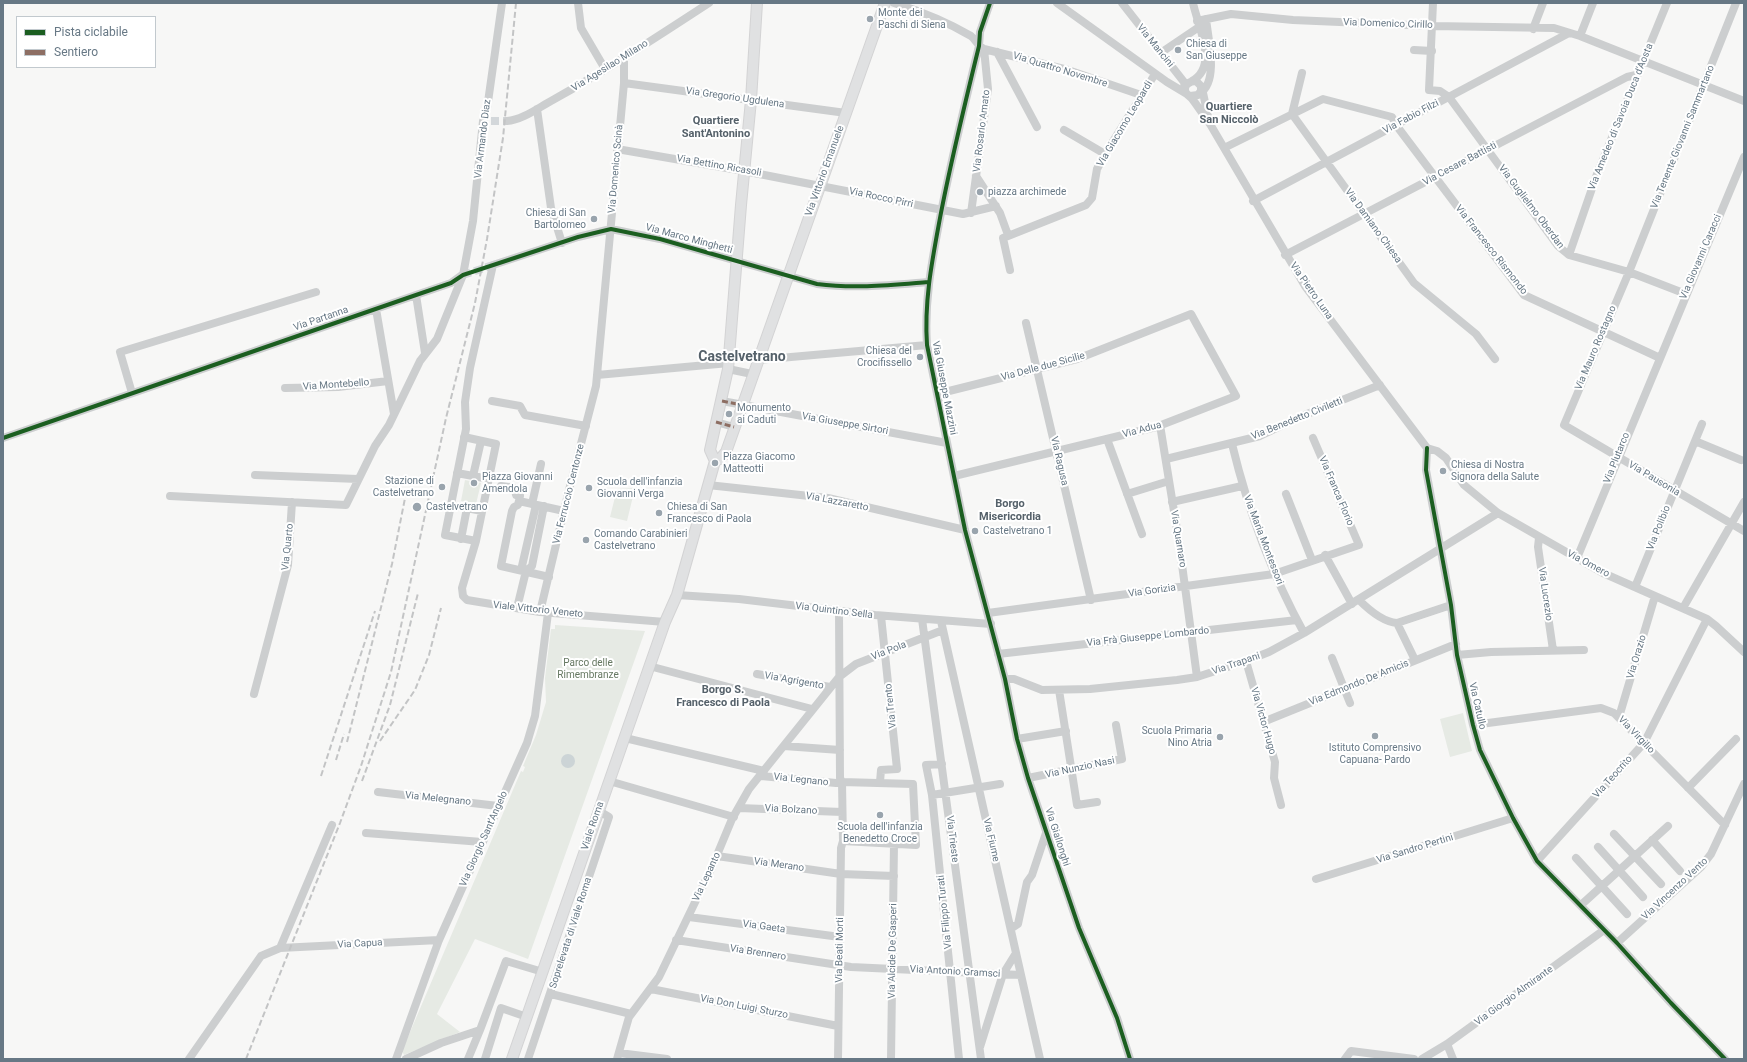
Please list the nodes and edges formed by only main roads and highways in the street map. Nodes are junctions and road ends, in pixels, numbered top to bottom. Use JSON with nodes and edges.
{"nodes":[{"id":1,"x":757,"y":3,"type":"edge"},
{"id":2,"x":885,"y":3,"type":"edge"},
{"id":3,"x":715,"y":461,"type":"junction"},
{"id":4,"x":512,"y":1059,"type":"edge"}],
"edges":[{"from":1,"to":3,"type":"main road"},
{"from":2,"to":3,"type":"main road","name":"Via Vittorio Emanuele"},
{"from":3,"to":4,"type":"main road","name":"Viale Roma"}]}
